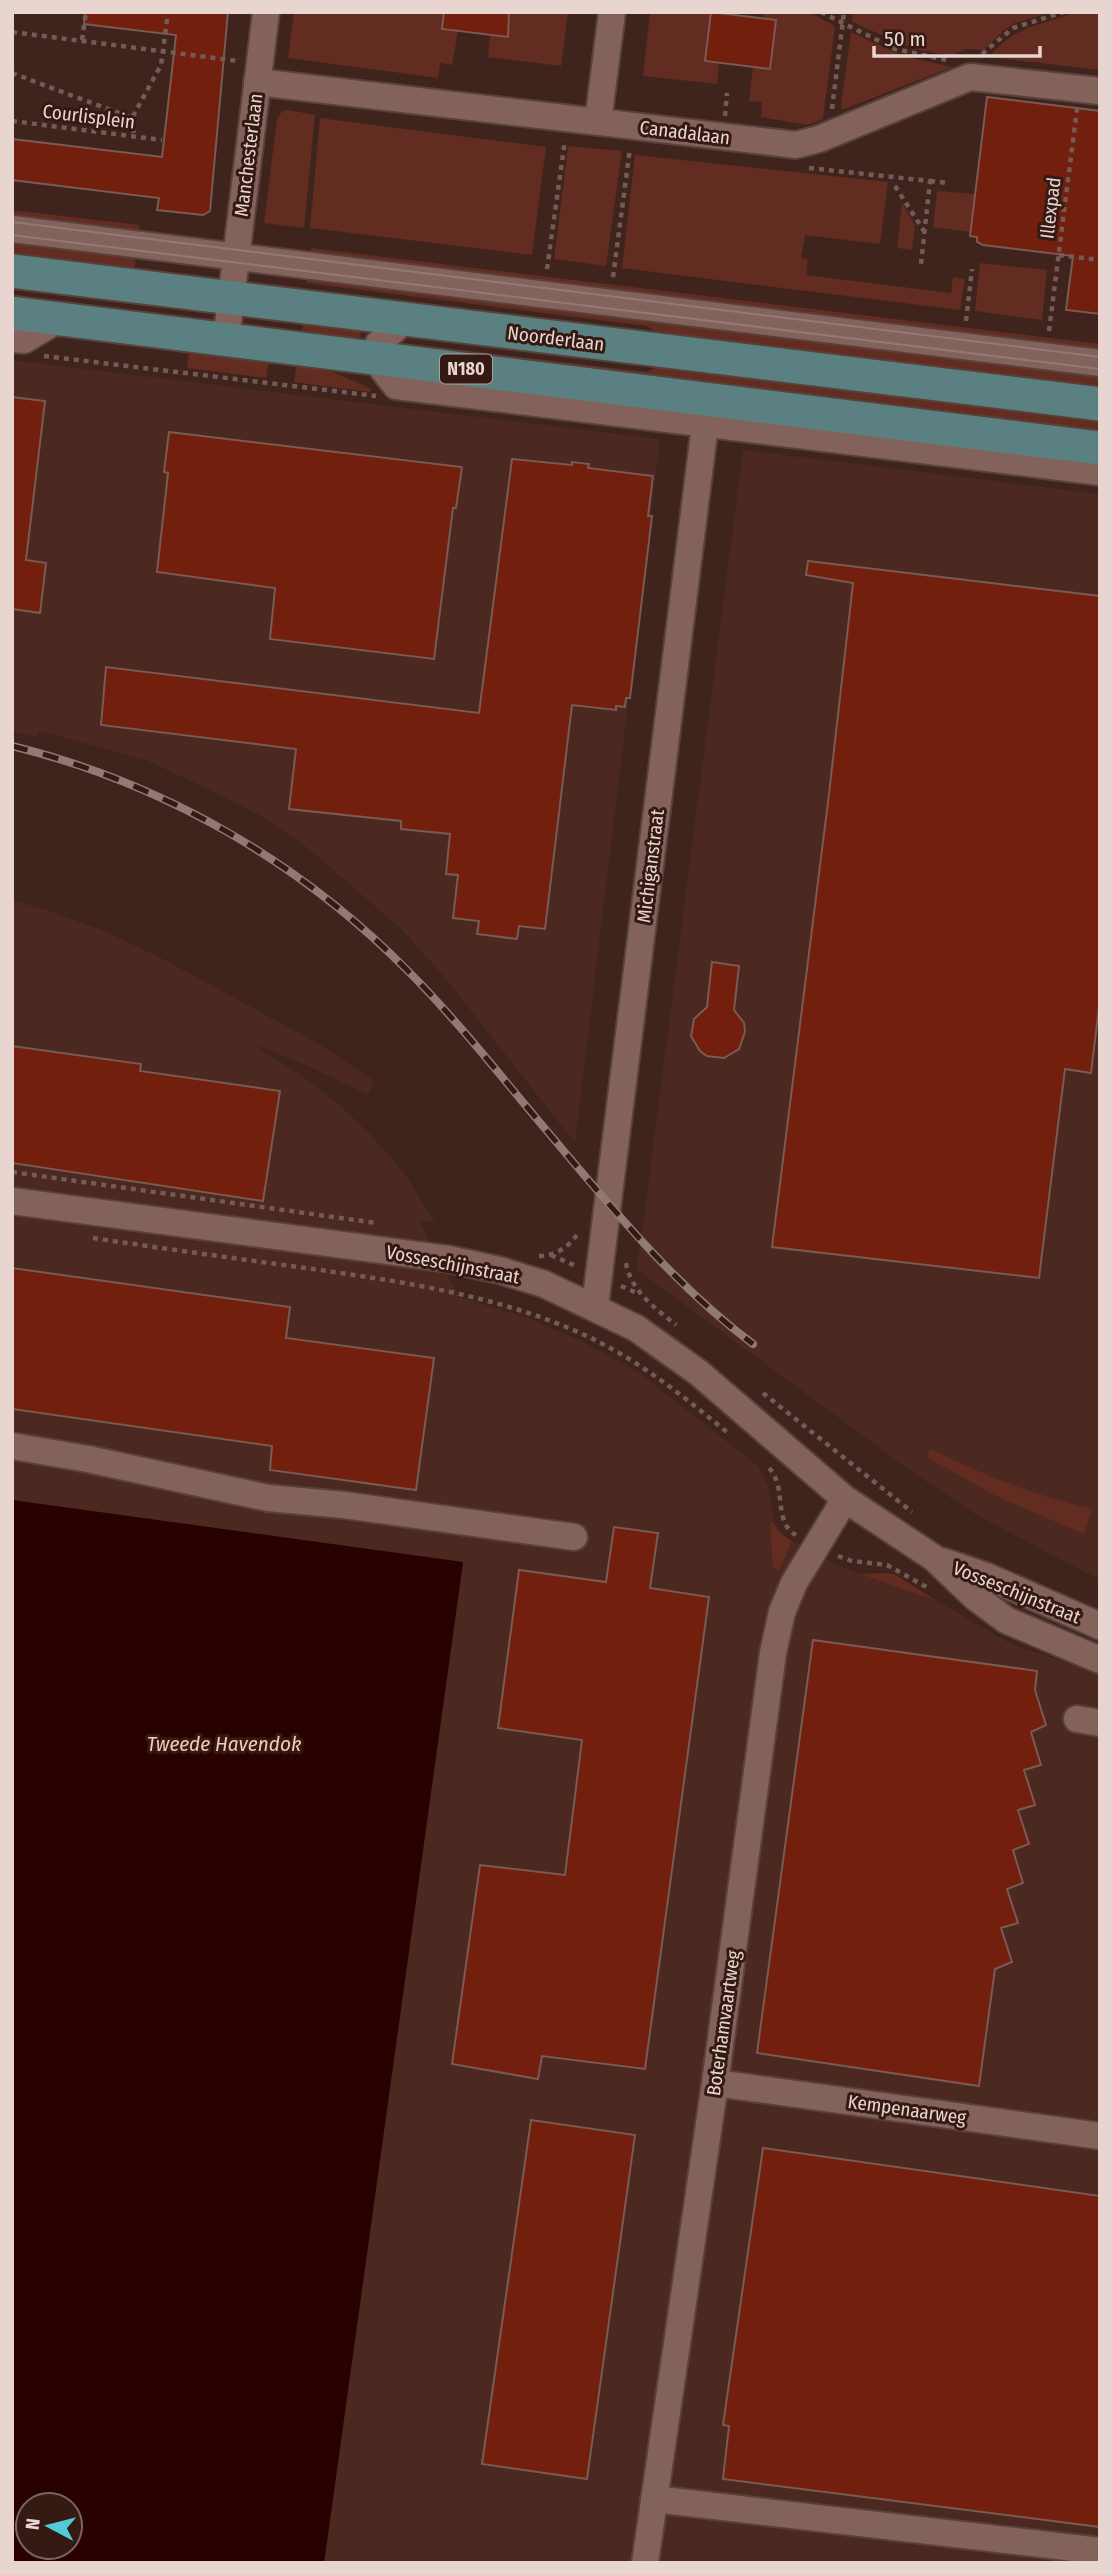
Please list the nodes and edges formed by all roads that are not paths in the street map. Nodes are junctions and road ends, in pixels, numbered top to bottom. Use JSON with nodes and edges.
{"nodes":[{"id":1,"x":266,"y":12,"type":"edge"},
{"id":2,"x":612,"y":12,"type":"edge"},
{"id":3,"x":258,"y":73,"type":"junction"},
{"id":4,"x":1089,"y":90,"type":"edge"},
{"id":5,"x":598,"y":122,"type":"junction"},
{"id":6,"x":12,"y":229,"type":"edge"},
{"id":7,"x":236,"y":256,"type":"junction"},
{"id":8,"x":12,"y":271,"type":"edge"},
{"id":9,"x":231,"y":297,"type":"junction"},
{"id":10,"x":12,"y":313,"type":"edge"},
{"id":11,"x":59,"y":319,"type":"junction"},
{"id":12,"x":406,"y":319,"type":"junction"},
{"id":13,"x":12,"y":339,"type":"edge"},
{"id":14,"x":226,"y":340,"type":"junction"},
{"id":15,"x":374,"y":358,"type":"junction"},
{"id":16,"x":1100,"y":363,"type":"edge"},
{"id":17,"x":1100,"y":404,"type":"edge"},
{"id":18,"x":705,"y":425,"type":"junction"},
{"id":19,"x":1100,"y":448,"type":"edge"},
{"id":20,"x":1100,"y":472,"type":"edge"},
{"id":21,"x":12,"y":1201,"type":"edge"},
{"id":22,"x":595,"y":1306,"type":"junction"},
{"id":23,"x":12,"y":1447,"type":"edge"},
{"id":24,"x":845,"y":1499,"type":"junction"},
{"id":25,"x":574,"y":1537,"type":"dead end"},
{"id":26,"x":934,"y":1558,"type":"junction"},
{"id":27,"x":1100,"y":1626,"type":"edge"},
{"id":28,"x":1100,"y":1660,"type":"edge"},
{"id":29,"x":715,"y":2083,"type":"junction"},
{"id":30,"x":1100,"y":2136,"type":"edge"},
{"id":31,"x":654,"y":2499,"type":"junction"},
{"id":32,"x":1100,"y":2551,"type":"edge"},
{"id":33,"x":645,"y":2563,"type":"edge"}],
"edges":[{"from":1,"to":3,"type":"street","name":"Manchesterlaan"},
{"from":2,"to":5,"type":"street"},
{"from":3,"to":5,"type":"street","name":"Canadalaan"},
{"from":3,"to":7,"type":"street","name":"Manchesterlaan"},
{"from":4,"to":5,"type":"street","name":"Canadalaan"},
{"from":6,"to":7,"type":"street"},
{"from":7,"to":9,"type":"street","name":"Manchesterlaan"},
{"from":7,"to":16,"type":"street"},
{"from":8,"to":9,"type":"main road","name":"Noorderlaan","number":"N180"},
{"from":9,"to":12,"type":"main road","name":"Noorderlaan","number":"N180"},
{"from":9,"to":14,"type":"street","name":"Manchesterlaan"},
{"from":10,"to":11,"type":"main road","number":"N180"},
{"from":11,"to":13,"type":"street"},
{"from":11,"to":14,"type":"main road","number":"N180"},
{"from":12,"to":15,"type":"street"},
{"from":12,"to":17,"type":"main road","name":"Noorderlaan","number":"N180"},
{"from":14,"to":15,"type":"main road","number":"N180"},
{"from":15,"to":18,"type":"street"},
{"from":15,"to":19,"type":"main road","number":"N180"},
{"from":18,"to":20,"type":"street"},
{"from":18,"to":22,"type":"street","name":"Michiganstraat"},
{"from":21,"to":22,"type":"street","name":"Vosseschijnstraat"},
{"from":22,"to":24,"type":"street","name":"Vosseschijnstraat"},
{"from":23,"to":25,"type":"street"},
{"from":24,"to":26,"type":"street","name":"Vosseschijnstraat"},
{"from":24,"to":29,"type":"street","name":"Boterhamvaartweg"},
{"from":26,"to":27,"type":"street","name":"Vosseschijnstraat"},
{"from":26,"to":28,"type":"street","name":"Vosseschijnstraat"},
{"from":29,"to":30,"type":"street","name":"Kempenaarweg"},
{"from":29,"to":31,"type":"street","name":"Boterhamvaartweg"},
{"from":31,"to":32,"type":"street"},
{"from":31,"to":33,"type":"street","name":"Boterhamvaartweg"}]}
